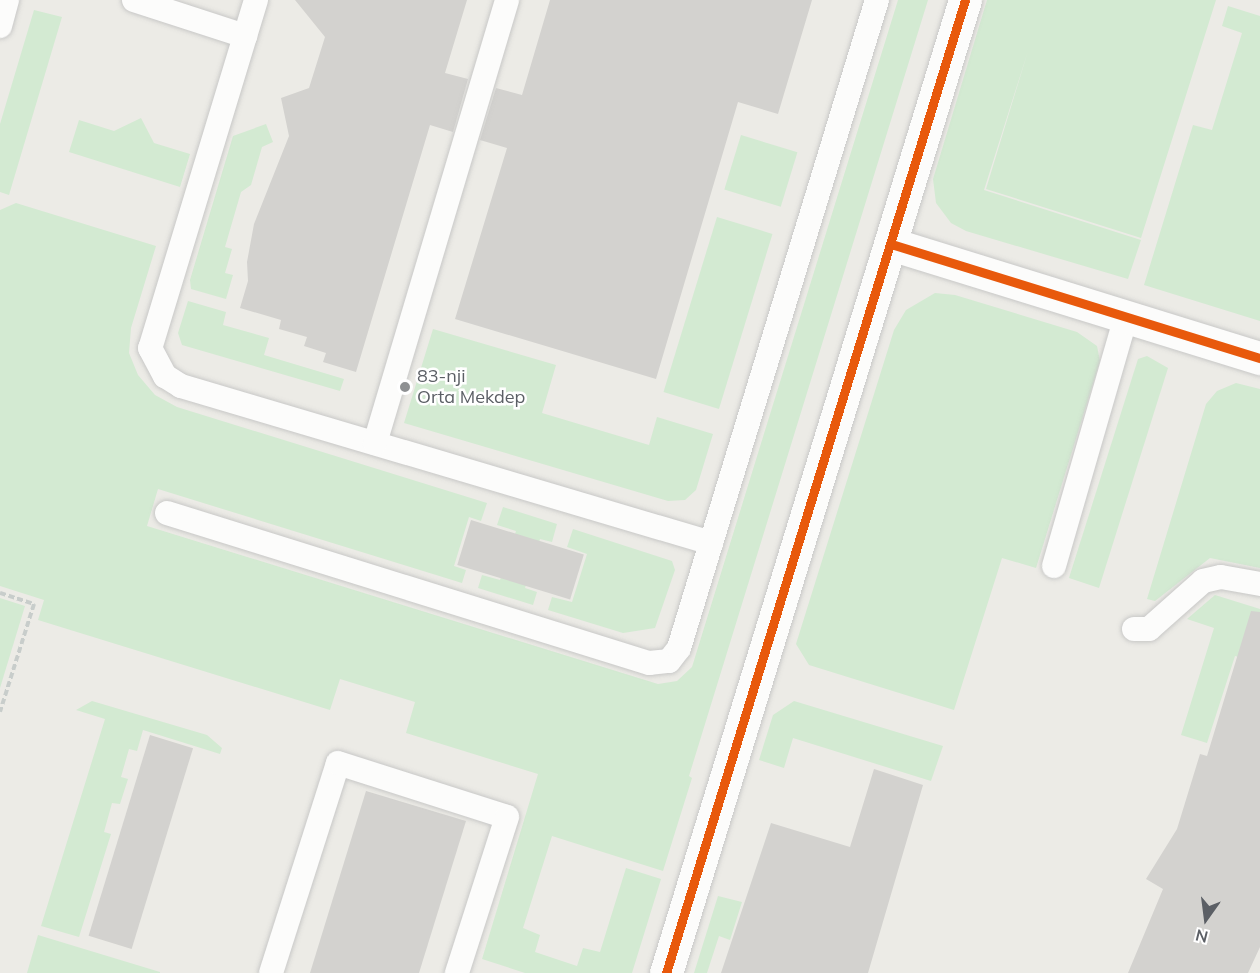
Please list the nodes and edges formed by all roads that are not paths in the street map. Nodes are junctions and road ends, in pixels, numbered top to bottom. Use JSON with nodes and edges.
{"nodes":[{"id":1,"x":7,"y":0,"type":"edge"},
{"id":2,"x":134,"y":0,"type":"edge"},
{"id":3,"x":256,"y":0,"type":"edge"},
{"id":4,"x":507,"y":0,"type":"edge"},
{"id":5,"x":876,"y":0,"type":"edge"},
{"id":6,"x":965,"y":0,"type":"edge"},
{"id":7,"x":0,"y":26,"type":"edge"},
{"id":8,"x":245,"y":36,"type":"junction"},
{"id":9,"x":891,"y":243,"type":"junction"},
{"id":10,"x":1126,"y":317,"type":"junction"},
{"id":11,"x":1260,"y":358,"type":"edge"},
{"id":12,"x":375,"y":443,"type":"junction"},
{"id":13,"x":167,"y":513,"type":"dead end"},
{"id":14,"x":711,"y":543,"type":"junction"},
{"id":15,"x":1054,"y":566,"type":"dead end"},
{"id":16,"x":1260,"y":584,"type":"edge"},
{"id":17,"x":1134,"y":629,"type":"dead end"},
{"id":18,"x":271,"y":973,"type":"edge"},
{"id":19,"x":457,"y":973,"type":"edge"},
{"id":20,"x":666,"y":973,"type":"edge"}],
"edges":[{"from":1,"to":7,"type":"lane"},
{"from":2,"to":8,"type":"lane"},
{"from":3,"to":8,"type":"lane"},
{"from":4,"to":12,"type":"lane"},
{"from":5,"to":14,"type":"lane"},
{"from":6,"to":9,"type":"street"},
{"from":8,"to":12,"type":"lane"},
{"from":9,"to":10,"type":"street"},
{"from":9,"to":20,"type":"street"},
{"from":10,"to":11,"type":"street"},
{"from":10,"to":15,"type":"lane"},
{"from":12,"to":14,"type":"lane"},
{"from":13,"to":14,"type":"lane"},
{"from":16,"to":17,"type":"lane"},
{"from":18,"to":19,"type":"lane"}]}
